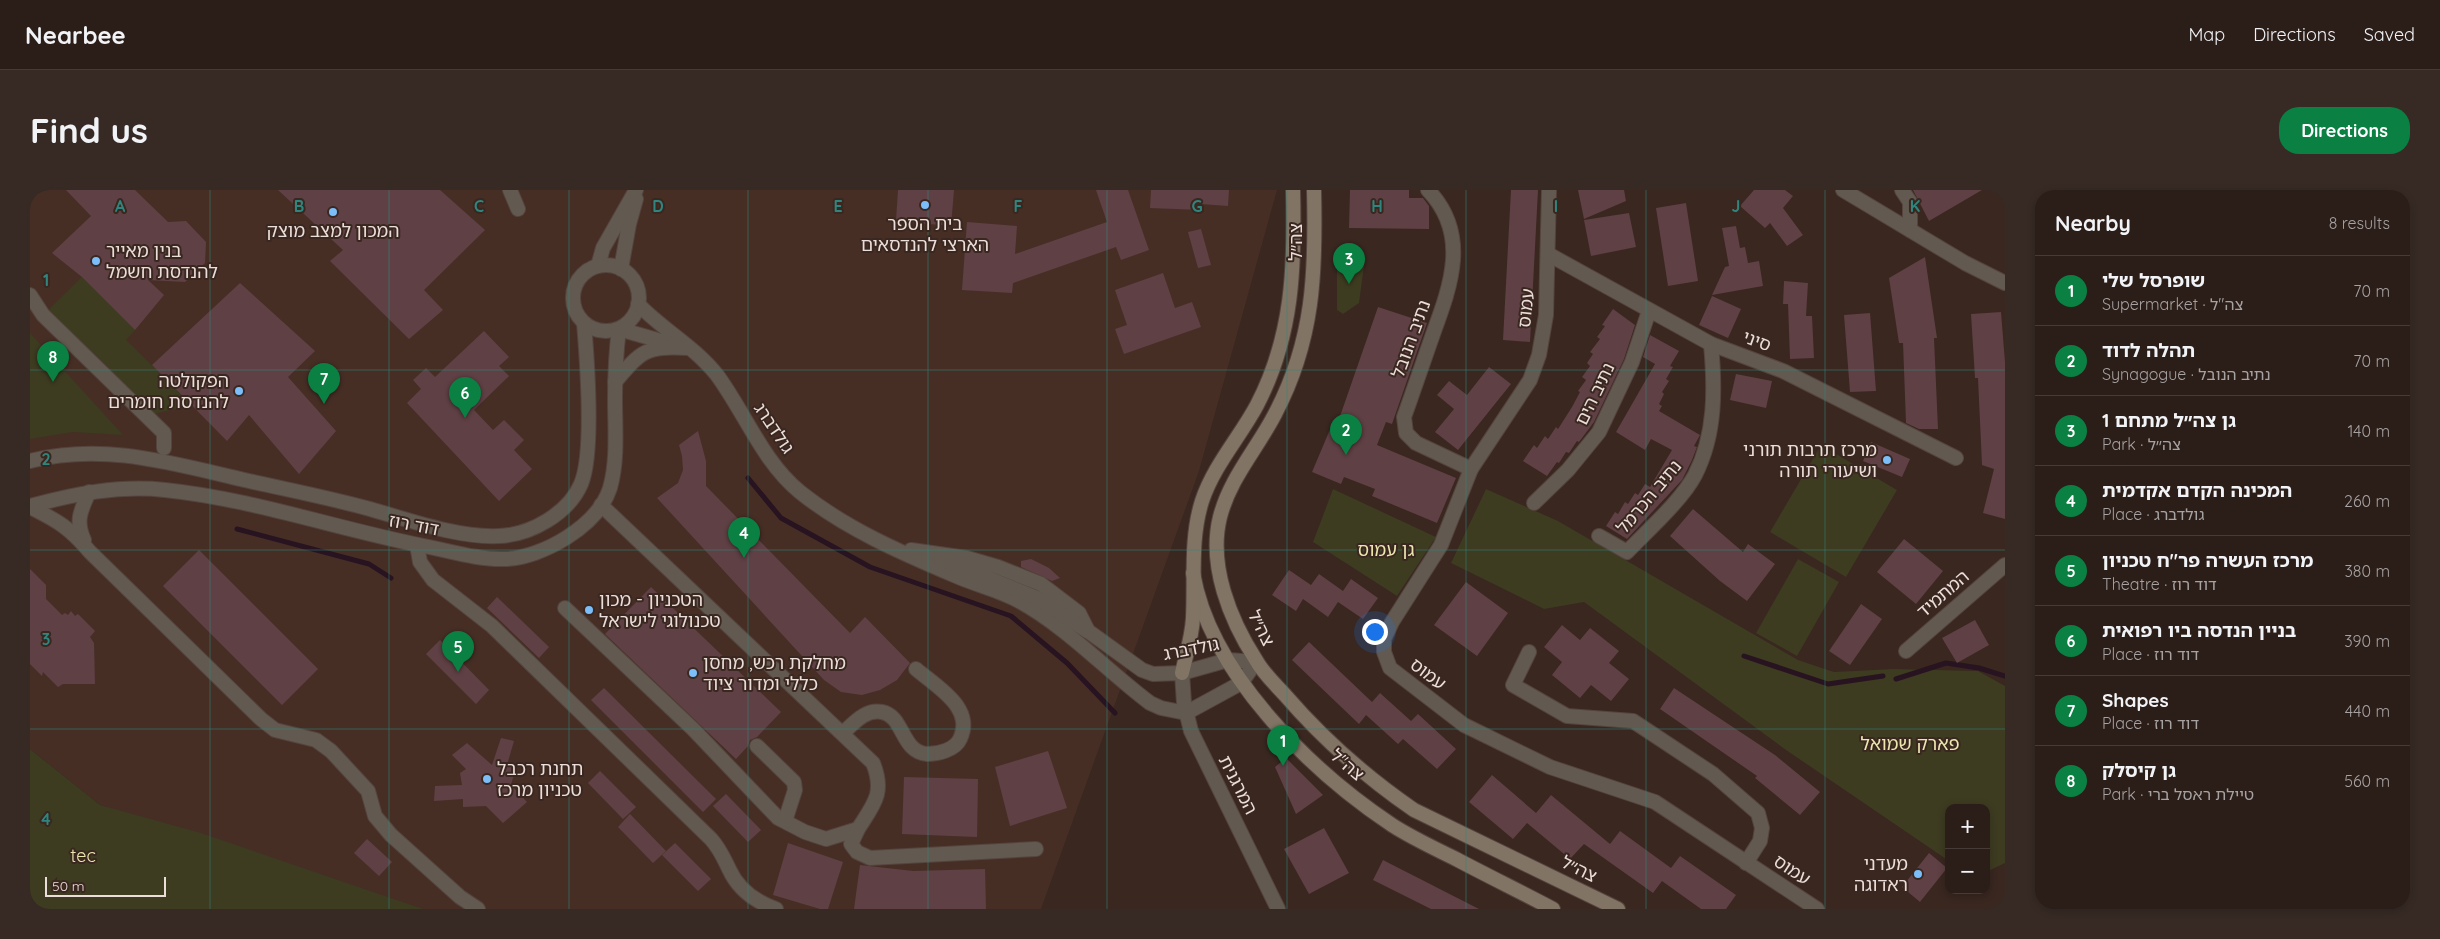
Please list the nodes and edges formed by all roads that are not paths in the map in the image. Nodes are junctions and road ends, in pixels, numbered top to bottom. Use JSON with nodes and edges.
{"nodes":[{"id":1,"x":510,"y":190,"type":"edge"},
{"id":2,"x":638,"y":190,"type":"edge"},
{"id":3,"x":1293,"y":190,"type":"edge"},
{"id":4,"x":1314,"y":190,"type":"edge"},
{"id":5,"x":1428,"y":190,"type":"edge"},
{"id":6,"x":1549,"y":190,"type":"edge"},
{"id":7,"x":1843,"y":190,"type":"edge"},
{"id":8,"x":1902,"y":190,"type":"edge"},
{"id":9,"x":518,"y":209,"type":"dead end"},
{"id":10,"x":1910,"y":230,"type":"junction"},
{"id":11,"x":1548,"y":254,"type":"junction"},
{"id":12,"x":598,"y":266,"type":"junction"},
{"id":13,"x":621,"y":269,"type":"junction"},
{"id":14,"x":2005,"y":283,"type":"edge"},
{"id":15,"x":30,"y":295,"type":"edge"},
{"id":16,"x":638,"y":304,"type":"junction"},
{"id":17,"x":1650,"y":311,"type":"junction"},
{"id":18,"x":584,"y":323,"type":"junction"},
{"id":19,"x":618,"y":329,"type":"junction"},
{"id":20,"x":1711,"y":344,"type":"junction"},
{"id":21,"x":688,"y":348,"type":"junction"},
{"id":22,"x":615,"y":382,"type":"junction"},
{"id":23,"x":164,"y":448,"type":"dead end"},
{"id":24,"x":1956,"y":458,"type":"dead end"},
{"id":25,"x":30,"y":461,"type":"edge"},
{"id":26,"x":1471,"y":468,"type":"junction"},
{"id":27,"x":89,"y":492,"type":"junction"},
{"id":28,"x":1534,"y":503,"type":"dead end"},
{"id":29,"x":601,"y":505,"type":"junction"},
{"id":30,"x":30,"y":507,"type":"edge"},
{"id":31,"x":1599,"y":536,"type":"dead end"},
{"id":32,"x":418,"y":545,"type":"junction"},
{"id":33,"x":898,"y":549,"type":"junction"},
{"id":34,"x":90,"y":552,"type":"junction"},
{"id":35,"x":2005,"y":565,"type":"edge"},
{"id":36,"x":1193,"y":573,"type":"junction"},
{"id":37,"x":565,"y":608,"type":"dead end"},
{"id":38,"x":1906,"y":651,"type":"dead end"},
{"id":39,"x":1529,"y":652,"type":"dead end"},
{"id":40,"x":1228,"y":660,"type":"junction"},
{"id":41,"x":1256,"y":662,"type":"junction"},
{"id":42,"x":916,"y":669,"type":"dead end"},
{"id":43,"x":1182,"y":673,"type":"junction"},
{"id":44,"x":1241,"y":683,"type":"junction"},
{"id":45,"x":1186,"y":712,"type":"junction"},
{"id":46,"x":844,"y":733,"type":"junction"},
{"id":47,"x":757,"y":746,"type":"dead end"},
{"id":48,"x":786,"y":821,"type":"junction"},
{"id":49,"x":858,"y":829,"type":"junction"},
{"id":50,"x":1036,"y":849,"type":"dead end"},
{"id":51,"x":1746,"y":863,"type":"junction"},
{"id":52,"x":478,"y":909,"type":"edge"},
{"id":53,"x":776,"y":909,"type":"edge"},
{"id":54,"x":1278,"y":909,"type":"edge"},
{"id":55,"x":1553,"y":909,"type":"edge"},
{"id":56,"x":1618,"y":909,"type":"edge"},
{"id":57,"x":1817,"y":909,"type":"edge"}],
"edges":[{"from":1,"to":9,"type":"street"},
{"from":2,"to":12,"type":"street"},
{"from":2,"to":13,"type":"street"},
{"from":3,"to":36,"type":"main road","name":"צה״ל"},
{"from":4,"to":41,"type":"main road","name":"צה״ל"},
{"from":5,"to":26,"type":"street","name":"נתיב הנובל"},
{"from":6,"to":11,"type":"street","name":"עמוס"},
{"from":7,"to":10,"type":"street"},
{"from":8,"to":10,"type":"street"},
{"from":10,"to":14,"type":"street"},
{"from":11,"to":17,"type":"street","name":"סיני"},
{"from":11,"to":26,"type":"street","name":"עמוס"},
{"from":12,"to":13,"type":"street"},
{"from":12,"to":18,"type":"street"},
{"from":13,"to":16,"type":"street"},
{"from":15,"to":23,"type":"street"},
{"from":16,"to":19,"type":"street"},
{"from":16,"to":21,"type":"street","name":"גולדברג"},
{"from":17,"to":20,"type":"street","name":"סיני"},
{"from":17,"to":28,"type":"street","name":"נתיב הים"},
{"from":18,"to":19,"type":"street"},
{"from":18,"to":25,"type":"street","name":"דוד רוז"},
{"from":19,"to":21,"type":"street"},
{"from":19,"to":22,"type":"street","name":"דוד רוז"},
{"from":20,"to":24,"type":"street","name":"סיני"},
{"from":20,"to":31,"type":"street","name":"נתיב הכרמל"},
{"from":21,"to":22,"type":"street"},
{"from":21,"to":33,"type":"street","name":"גולדברג"},
{"from":22,"to":29,"type":"street","name":"דוד רוז"},
{"from":26,"to":51,"type":"street","name":"עמוס"},
{"from":27,"to":30,"type":"street","name":"דוד רוז"},
{"from":27,"to":32,"type":"street","name":"דוד רוז"},
{"from":27,"to":34,"type":"street"},
{"from":29,"to":32,"type":"street","name":"דוד רוז"},
{"from":29,"to":46,"type":"street"},
{"from":30,"to":34,"type":"street"},
{"from":32,"to":53,"type":"street"},
{"from":33,"to":43,"type":"street","name":"גולדברג"},
{"from":33,"to":45,"type":"street","name":"גולדברג"},
{"from":34,"to":52,"type":"street"},
{"from":35,"to":38,"type":"street","name":"המתמיד"},
{"from":36,"to":40,"type":"main road","name":"צה\"ל"},
{"from":36,"to":43,"type":"main road"},
{"from":37,"to":48,"type":"street"},
{"from":39,"to":51,"type":"street","name":"עמוס"},
{"from":40,"to":41,"type":"street","name":"גולדברג"},
{"from":40,"to":43,"type":"street","name":"גולדברג"},
{"from":40,"to":44,"type":"main road","name":"צה\"ל"},
{"from":41,"to":44,"type":"street"},
{"from":41,"to":56,"type":"main road","name":"צה״ל"},
{"from":42,"to":46,"type":"street"},
{"from":43,"to":45,"type":"street","name":"המרגנית"},
{"from":44,"to":45,"type":"street"},
{"from":44,"to":55,"type":"main road","name":"צה\"ל"},
{"from":45,"to":54,"type":"street","name":"המרגנית"},
{"from":46,"to":49,"type":"street"},
{"from":47,"to":48,"type":"street"},
{"from":48,"to":49,"type":"street"},
{"from":49,"to":50,"type":"street"},
{"from":51,"to":57,"type":"street","name":"עמוס"}]}
